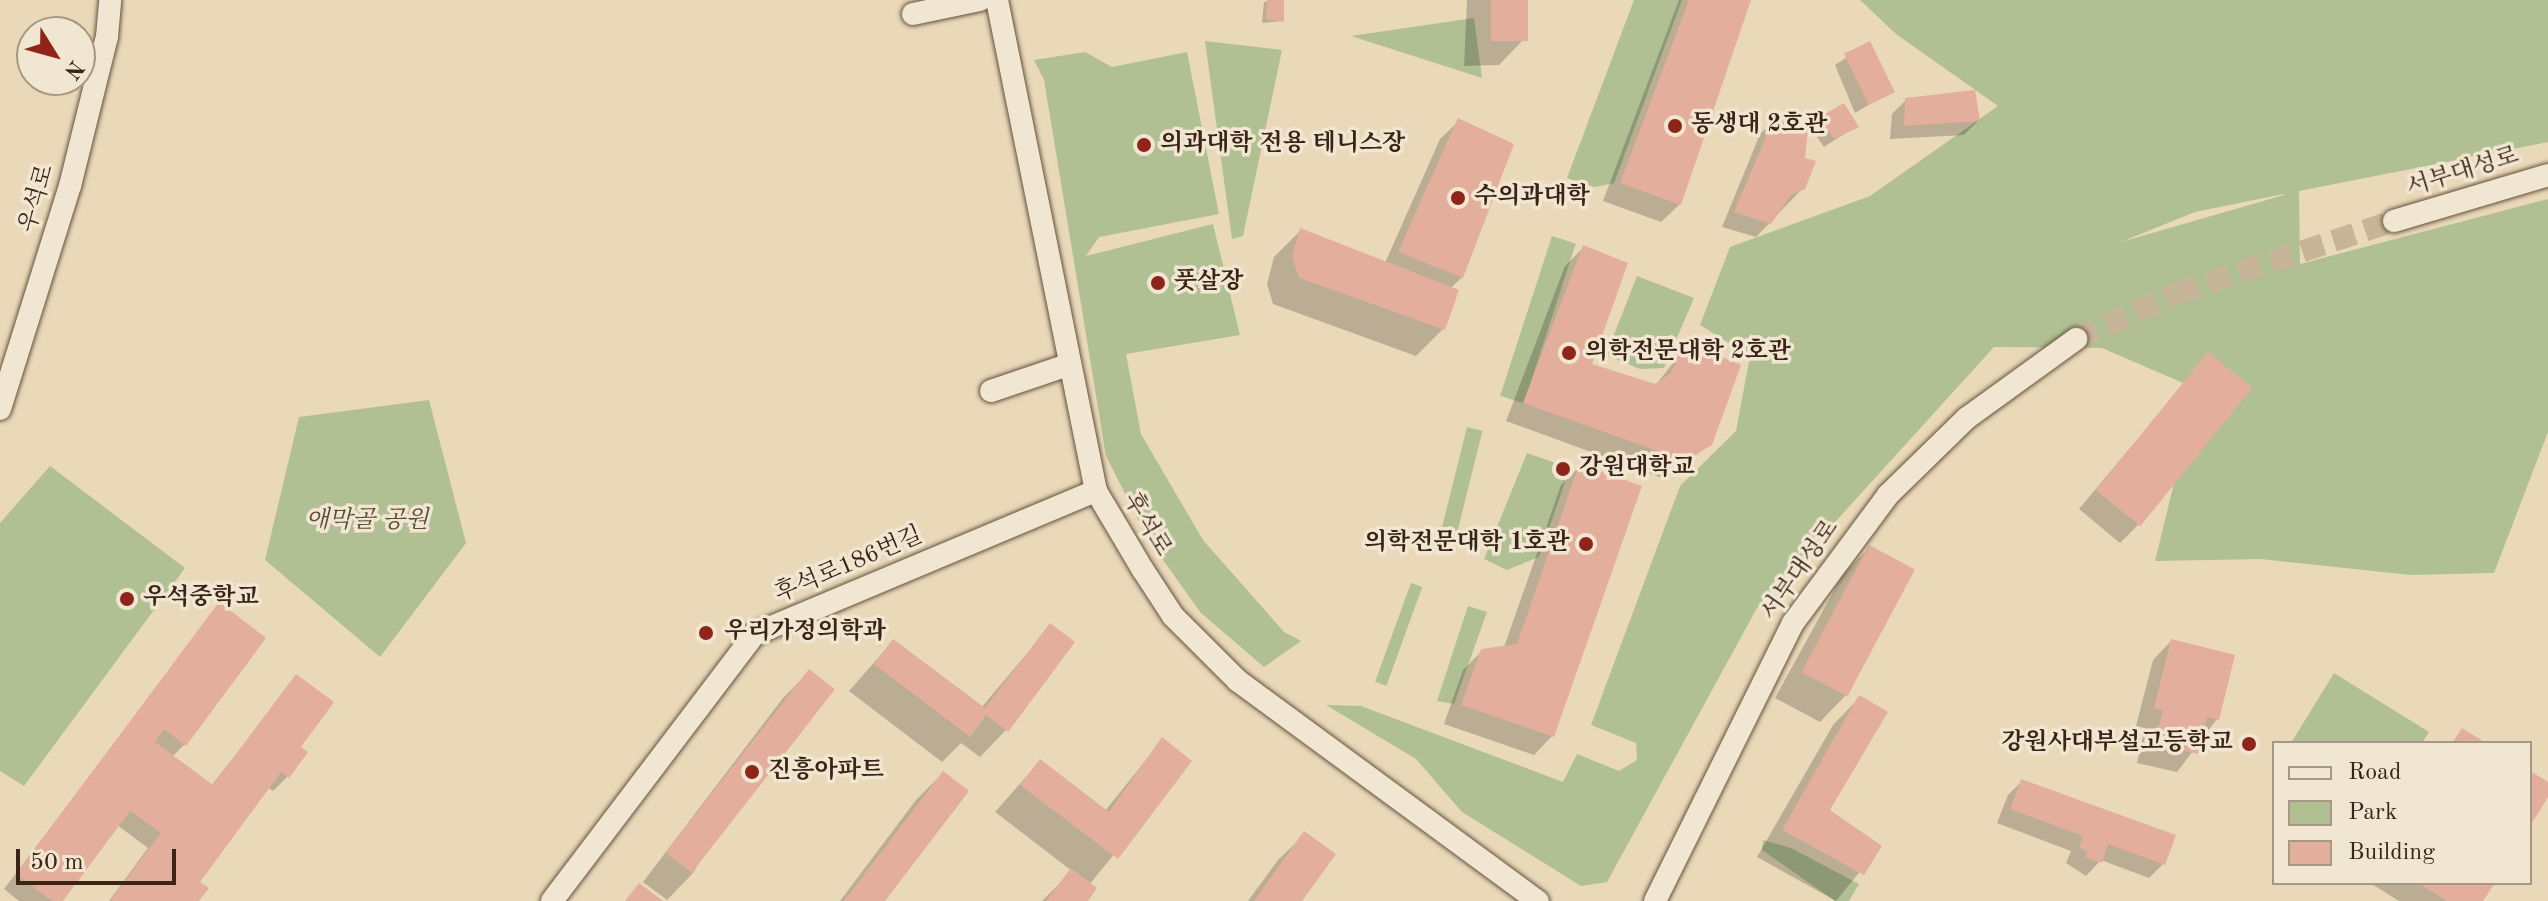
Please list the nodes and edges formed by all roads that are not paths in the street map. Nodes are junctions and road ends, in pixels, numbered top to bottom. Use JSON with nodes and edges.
{"nodes":[{"id":1,"x":110,"y":0,"type":"edge"},
{"id":2,"x":980,"y":0,"type":"edge"},
{"id":3,"x":997,"y":0,"type":"edge"},
{"id":4,"x":913,"y":14,"type":"dead end"},
{"id":5,"x":2548,"y":175,"type":"edge"},
{"id":6,"x":2394,"y":221,"type":"tunnel mouth"},
{"id":7,"x":2076,"y":339,"type":"tunnel mouth"},
{"id":8,"x":1068,"y":365,"type":"junction"},
{"id":9,"x":991,"y":391,"type":"dead end"},
{"id":10,"x":0,"y":409,"type":"edge"},
{"id":11,"x":1096,"y":491,"type":"junction"},
{"id":12,"x":552,"y":901,"type":"edge"},
{"id":13,"x":1538,"y":901,"type":"edge"},
{"id":14,"x":1655,"y":901,"type":"edge"}],
"edges":[{"from":1,"to":10,"type":"street","name":"우석로"},
{"from":2,"to":4,"type":"street"},
{"from":3,"to":8,"type":"street","name":"후석로"},
{"from":5,"to":6,"type":"street","name":"서부대성로"},
{"from":7,"to":14,"type":"street","name":"서부대성로"},
{"from":8,"to":9,"type":"street"},
{"from":8,"to":11,"type":"street","name":"후석로"},
{"from":11,"to":12,"type":"street","name":"후석로186번길"},
{"from":11,"to":13,"type":"street","name":"후석로"}]}
